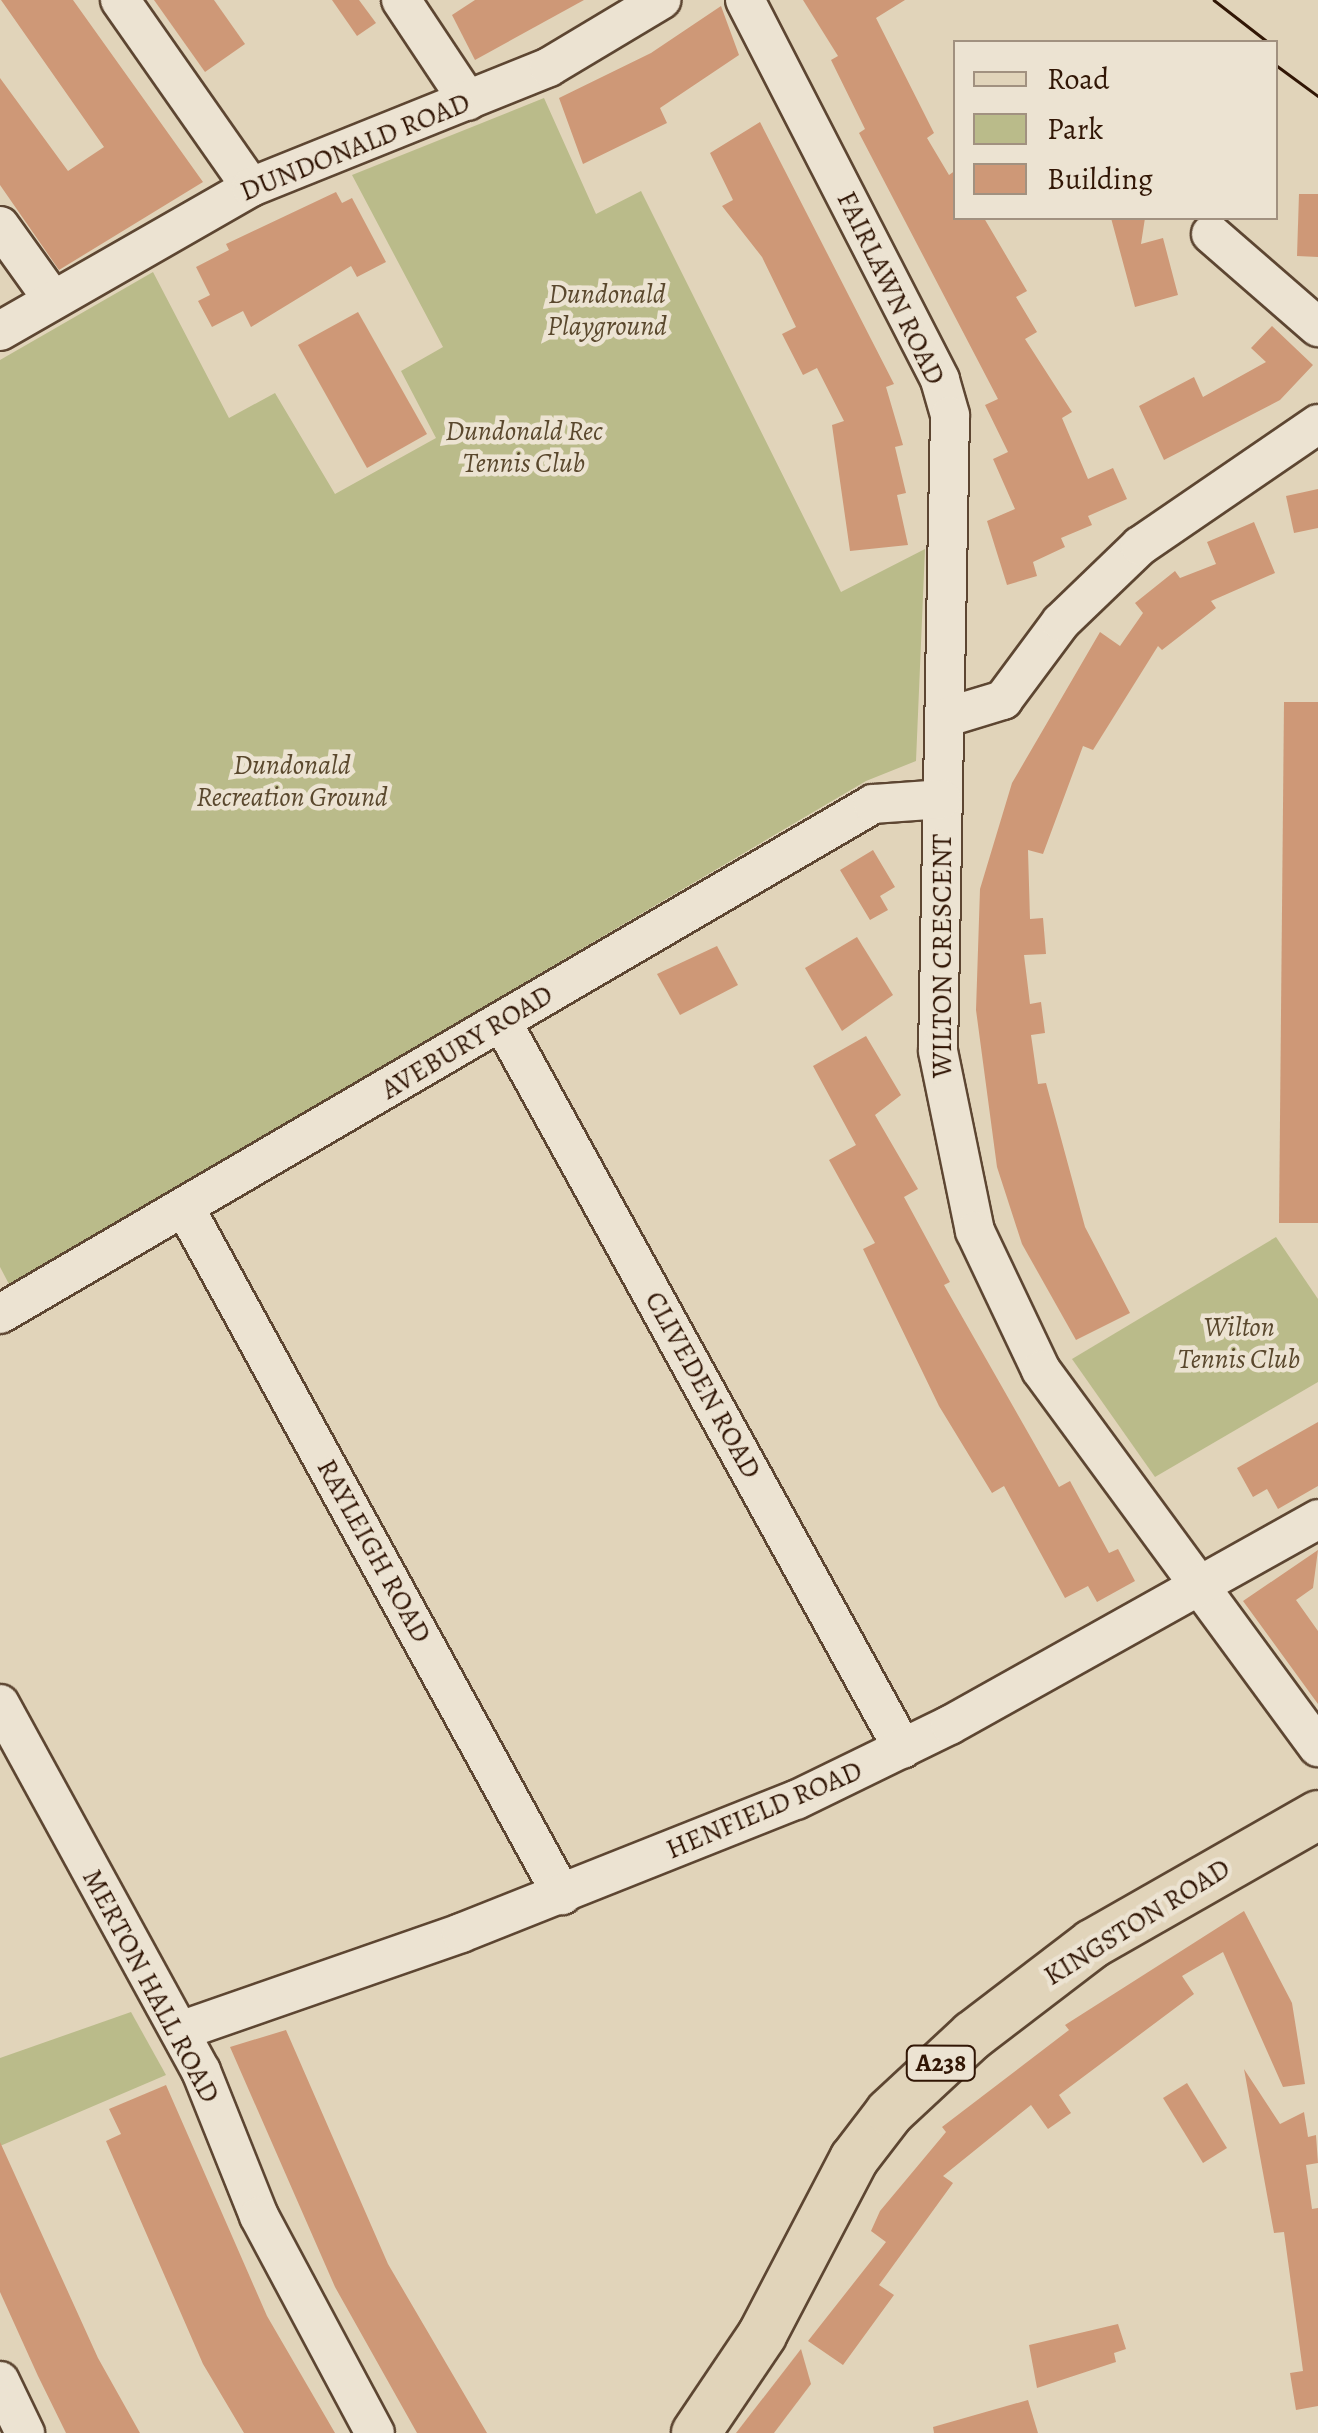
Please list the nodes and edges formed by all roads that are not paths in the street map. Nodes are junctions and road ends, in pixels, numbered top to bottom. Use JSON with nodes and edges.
{"nodes":[{"id":1,"x":120,"y":0,"type":"edge"},
{"id":2,"x":401,"y":0,"type":"edge"},
{"id":3,"x":660,"y":0,"type":"edge"},
{"id":4,"x":745,"y":0,"type":"edge"},
{"id":5,"x":468,"y":101,"type":"junction"},
{"id":6,"x":251,"y":186,"type":"junction"},
{"id":7,"x":0,"y":226,"type":"edge"},
{"id":8,"x":1211,"y":234,"type":"dead end"},
{"id":9,"x":53,"y":300,"type":"junction"},
{"id":10,"x":1318,"y":327,"type":"edge"},
{"id":11,"x":0,"y":331,"type":"edge"},
{"id":12,"x":1318,"y":424,"type":"edge"},
{"id":13,"x":947,"y":717,"type":"junction"},
{"id":14,"x":942,"y":799,"type":"junction"},
{"id":15,"x":502,"y":1022,"type":"junction"},
{"id":16,"x":185,"y":1208,"type":"junction"},
{"id":17,"x":0,"y":1314,"type":"edge"},
{"id":18,"x":1318,"y":1519,"type":"edge"},
{"id":19,"x":1200,"y":1588,"type":"junction"},
{"id":20,"x":0,"y":1704,"type":"edge"},
{"id":21,"x":1318,"y":1747,"type":"edge"},
{"id":22,"x":903,"y":1748,"type":"junction"},
{"id":23,"x":1317,"y":1819,"type":"edge"},
{"id":24,"x":562,"y":1894,"type":"junction"},
{"id":25,"x":180,"y":2031,"type":"junction"},
{"id":26,"x":0,"y":2381,"type":"edge"},
{"id":27,"x":26,"y":2433,"type":"edge"},
{"id":28,"x":375,"y":2433,"type":"edge"},
{"id":29,"x":696,"y":2433,"type":"edge"}],
"edges":[{"from":1,"to":6,"type":"street"},
{"from":2,"to":5,"type":"street"},
{"from":3,"to":5,"type":"street","name":"DUNDONALD ROAD"},
{"from":4,"to":13,"type":"street","name":"FAIRLAWN ROAD"},
{"from":5,"to":6,"type":"street","name":"DUNDONALD ROAD"},
{"from":6,"to":9,"type":"street","name":"DUNDONALD ROAD"},
{"from":7,"to":9,"type":"street"},
{"from":8,"to":10,"type":"street"},
{"from":9,"to":11,"type":"street","name":"DUNDONALD ROAD"},
{"from":12,"to":13,"type":"street"},
{"from":13,"to":14,"type":"street","name":"WILTON CRESCENT"},
{"from":14,"to":15,"type":"street","name":"AVEBURY ROAD"},
{"from":14,"to":19,"type":"street","name":"WILTON CRESCENT"},
{"from":15,"to":16,"type":"street","name":"AVEBURY ROAD"},
{"from":15,"to":22,"type":"street","name":"CLIVEDEN ROAD"},
{"from":16,"to":17,"type":"street","name":"AVEBURY ROAD"},
{"from":16,"to":24,"type":"street","name":"RAYLEIGH ROAD"},
{"from":18,"to":19,"type":"street","name":"HENFIELD ROAD"},
{"from":19,"to":21,"type":"street","name":"WILTON CRESCENT"},
{"from":19,"to":22,"type":"street","name":"HENFIELD ROAD"},
{"from":20,"to":25,"type":"street","name":"MERTON HALL ROAD"},
{"from":22,"to":24,"type":"street","name":"HENFIELD ROAD"},
{"from":23,"to":29,"type":"main road","name":"KINGSTON ROAD","number":"A238"},
{"from":24,"to":25,"type":"street","name":"HENFIELD ROAD"},
{"from":25,"to":28,"type":"street","name":"MERTON HALL ROAD"},
{"from":26,"to":27,"type":"street"}]}
